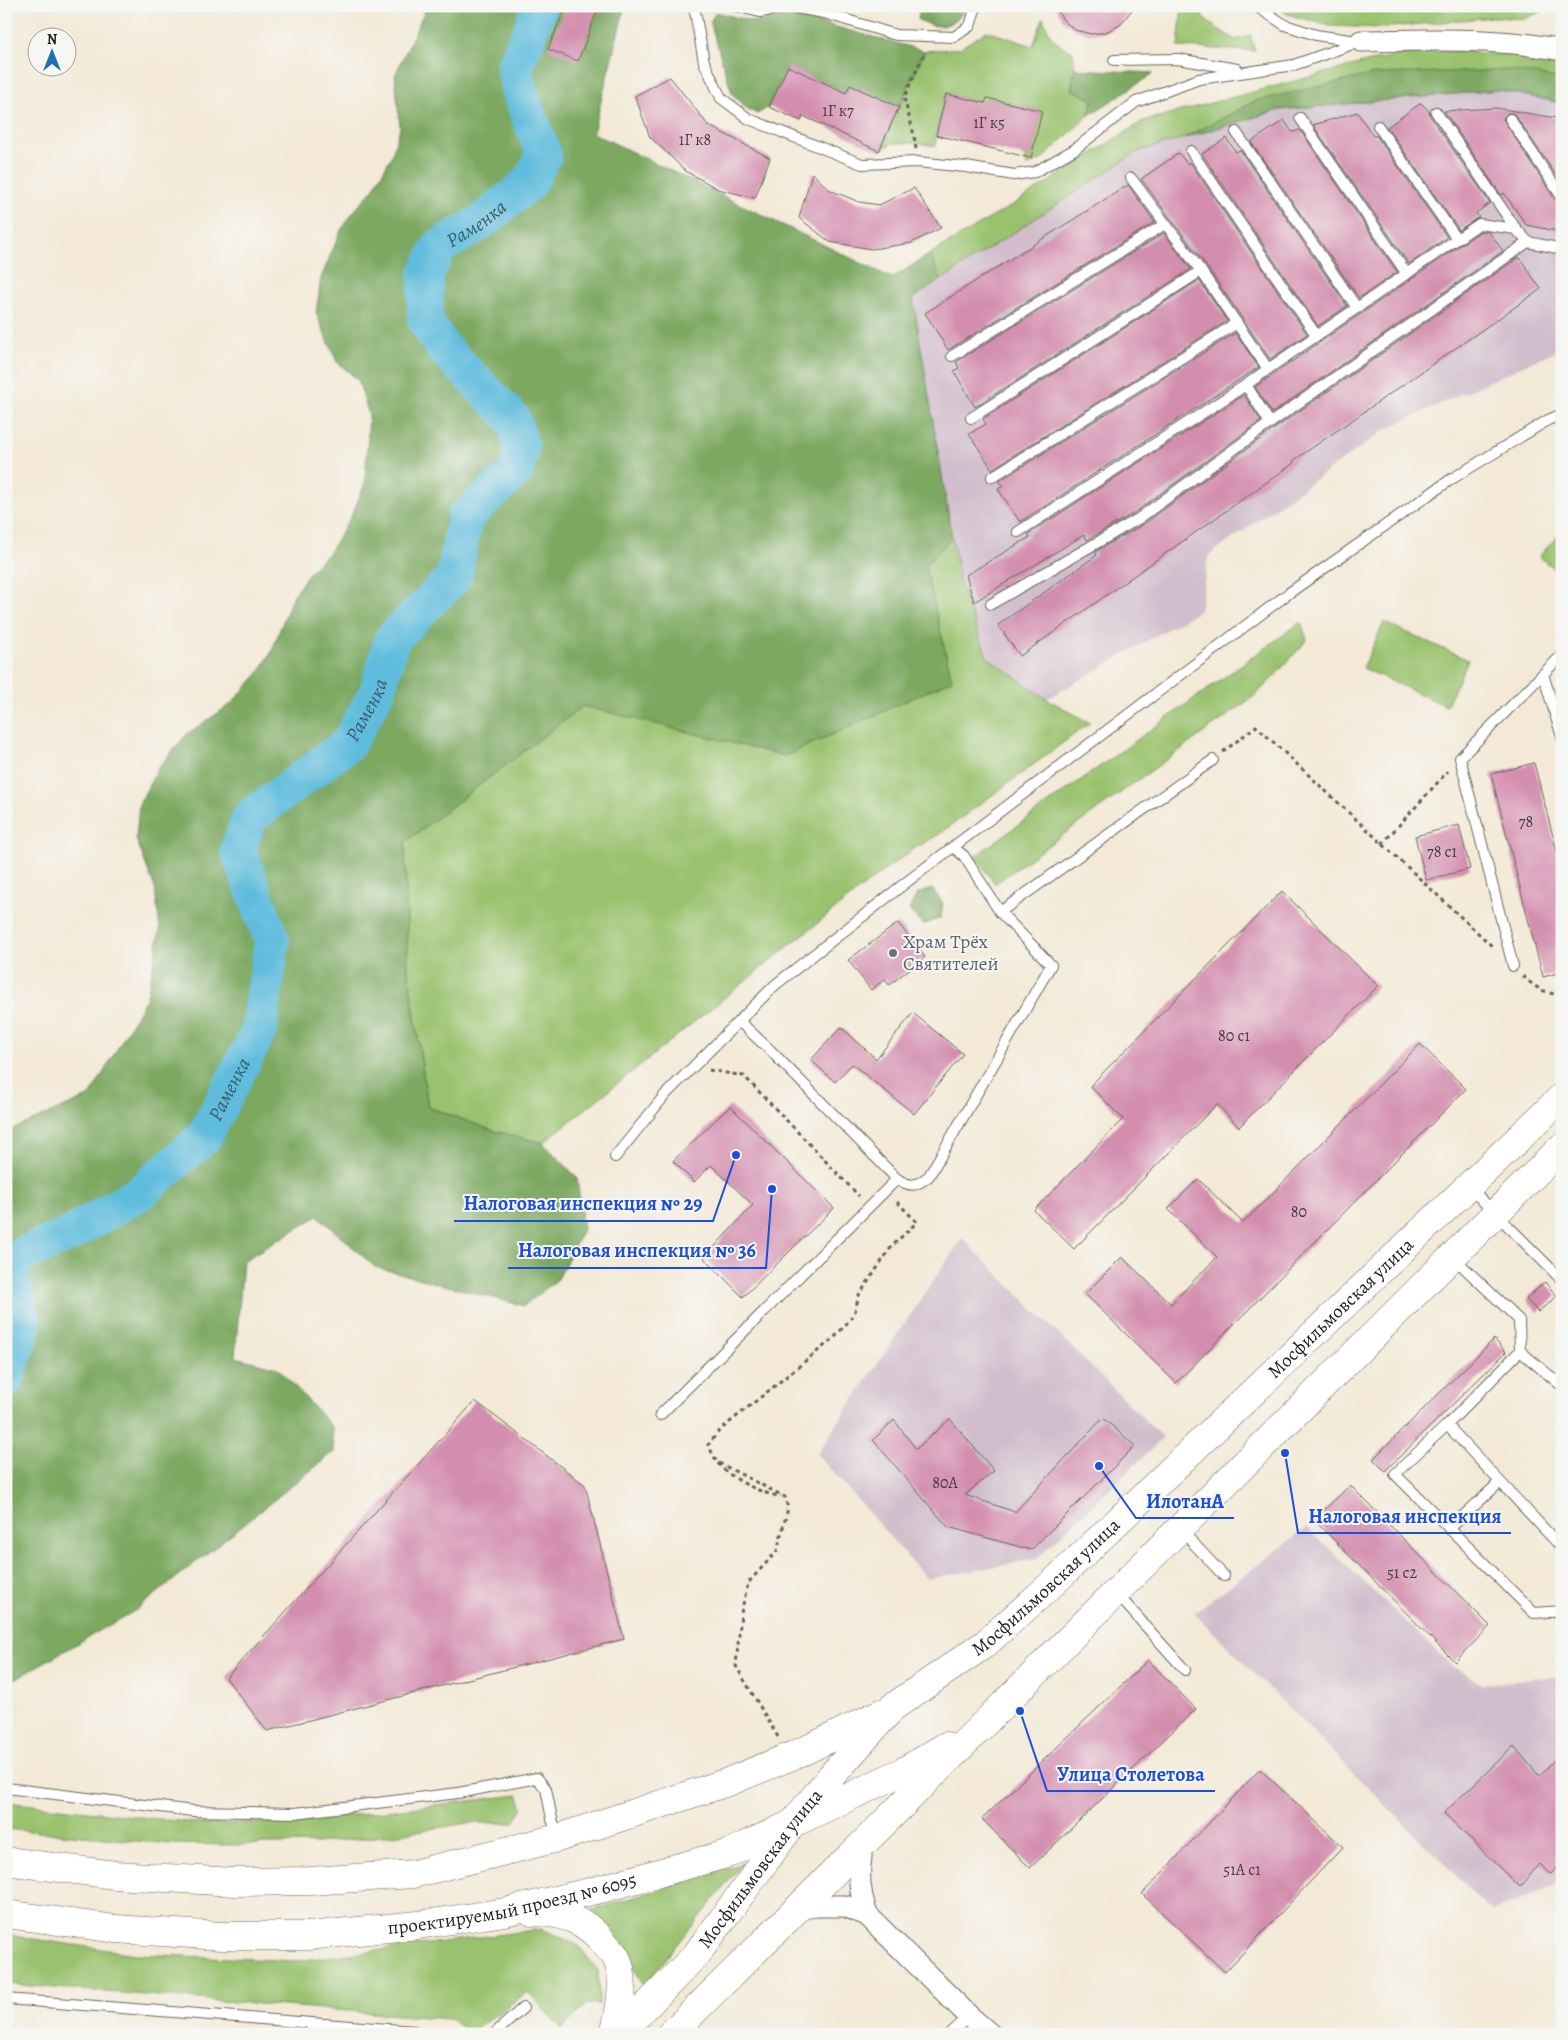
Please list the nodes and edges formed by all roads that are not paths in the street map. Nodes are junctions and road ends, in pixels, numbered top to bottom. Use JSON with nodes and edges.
{"nodes":[{"id":1,"x":694,"y":6,"type":"edge"},
{"id":2,"x":735,"y":6,"type":"edge"},
{"id":3,"x":976,"y":6,"type":"edge"},
{"id":4,"x":1256,"y":6,"type":"edge"},
{"id":5,"x":1361,"y":41,"type":"junction"},
{"id":6,"x":1562,"y":50,"type":"edge"},
{"id":7,"x":1114,"y":60,"type":"dead end"},
{"id":8,"x":1244,"y":71,"type":"junction"},
{"id":9,"x":1436,"y":112,"type":"dead end"},
{"id":10,"x":1300,"y":118,"type":"dead end"},
{"id":11,"x":1510,"y":119,"type":"dead end"},
{"id":12,"x":1378,"y":126,"type":"dead end"},
{"id":13,"x":1236,"y":132,"type":"dead end"},
{"id":14,"x":1191,"y":151,"type":"dead end"},
{"id":15,"x":1131,"y":178,"type":"dead end"},
{"id":16,"x":1562,"y":197,"type":"edge"},
{"id":17,"x":1165,"y":224,"type":"junction"},
{"id":18,"x":1516,"y":229,"type":"junction"},
{"id":19,"x":1457,"y":239,"type":"junction"},
{"id":20,"x":1528,"y":242,"type":"junction"},
{"id":21,"x":1562,"y":249,"type":"edge"},
{"id":22,"x":1201,"y":272,"type":"junction"},
{"id":23,"x":1407,"y":274,"type":"junction"},
{"id":24,"x":1357,"y":308,"type":"junction"},
{"id":25,"x":1237,"y":323,"type":"junction"},
{"id":26,"x":1316,"y":335,"type":"junction"},
{"id":27,"x":952,"y":356,"type":"dead end"},
{"id":28,"x":1268,"y":369,"type":"junction"},
{"id":29,"x":1246,"y":385,"type":"junction"},
{"id":30,"x":1562,"y":414,"type":"edge"},
{"id":31,"x":971,"y":418,"type":"dead end"},
{"id":32,"x":1270,"y":423,"type":"junction"},
{"id":33,"x":992,"y":477,"type":"dead end"},
{"id":34,"x":1018,"y":532,"type":"dead end"},
{"id":35,"x":992,"y":604,"type":"dead end"},
{"id":36,"x":1562,"y":655,"type":"edge"},
{"id":37,"x":1543,"y":674,"type":"junction"},
{"id":38,"x":1562,"y":736,"type":"edge"},
{"id":39,"x":1213,"y":760,"type":"road end"},
{"id":40,"x":952,"y":847,"type":"junction"},
{"id":41,"x":1000,"y":912,"type":"junction"},
{"id":42,"x":1513,"y":966,"type":"road end"},
{"id":43,"x":739,"y":1021,"type":"junction"},
{"id":44,"x":1562,"y":1097,"type":"edge"},
{"id":45,"x":1562,"y":1146,"type":"edge"},
{"id":46,"x":614,"y":1157,"type":"dead end"},
{"id":47,"x":897,"y":1179,"type":"junction"},
{"id":48,"x":1469,"y":1186,"type":"junction"},
{"id":49,"x":1495,"y":1212,"type":"junction"},
{"id":50,"x":1452,"y":1256,"type":"junction"},
{"id":51,"x":1562,"y":1280,"type":"edge"},
{"id":52,"x":1342,"y":1308,"type":"junction"},
{"id":53,"x":1370,"y":1338,"type":"junction"},
{"id":54,"x":1520,"y":1350,"type":"junction"},
{"id":55,"x":1562,"y":1386,"type":"edge"},
{"id":56,"x":660,"y":1415,"type":"dead end"},
{"id":57,"x":1447,"y":1425,"type":"junction"},
{"id":58,"x":1500,"y":1482,"type":"junction"},
{"id":59,"x":1180,"y":1529,"type":"junction"},
{"id":60,"x":1449,"y":1529,"type":"junction"},
{"id":61,"x":1562,"y":1548,"type":"edge"},
{"id":62,"x":1224,"y":1576,"type":"dead end"},
{"id":63,"x":1116,"y":1593,"type":"junction"},
{"id":64,"x":1562,"y":1610,"type":"edge"},
{"id":65,"x":1185,"y":1670,"type":"dead end"},
{"id":66,"x":893,"y":1707,"type":"junction"},
{"id":67,"x":983,"y":1723,"type":"junction"},
{"id":68,"x":6,"y":1788,"type":"edge"},
{"id":69,"x":794,"y":1822,"type":"junction"},
{"id":70,"x":558,"y":1838,"type":"junction"},
{"id":71,"x":863,"y":1843,"type":"junction"},
{"id":72,"x":6,"y":1861,"type":"edge"},
{"id":73,"x":796,"y":1909,"type":"junction"},
{"id":74,"x":505,"y":1912,"type":"junction"},
{"id":75,"x":6,"y":1914,"type":"edge"},
{"id":76,"x":867,"y":1915,"type":"junction"},
{"id":77,"x":6,"y":1999,"type":"edge"},
{"id":78,"x":523,"y":2008,"type":"dead end"},
{"id":79,"x":969,"y":2016,"type":"junction"},
{"id":80,"x":317,"y":2024,"type":"junction"},
{"id":81,"x":308,"y":2034,"type":"edge"},
{"id":82,"x":420,"y":2034,"type":"edge"},
{"id":83,"x":494,"y":2034,"type":"edge"},
{"id":84,"x":614,"y":2034,"type":"edge"},
{"id":85,"x":620,"y":2034,"type":"edge"},
{"id":86,"x":672,"y":2034,"type":"edge"},
{"id":87,"x":950,"y":2034,"type":"edge"},
{"id":88,"x":990,"y":2034,"type":"edge"}],
"edges":[{"from":1,"to":8,"type":"lane"},
{"from":2,"to":3,"type":"lane"},
{"from":4,"to":5,"type":"lane"},
{"from":5,"to":6,"type":"street"},
{"from":5,"to":8,"type":"lane"},
{"from":7,"to":8,"type":"lane"},
{"from":9,"to":18,"type":"lane"},
{"from":10,"to":23,"type":"lane"},
{"from":11,"to":16,"type":"lane"},
{"from":12,"to":19,"type":"lane"},
{"from":13,"to":24,"type":"lane"},
{"from":14,"to":26,"type":"lane"},
{"from":15,"to":17,"type":"lane"},
{"from":17,"to":22,"type":"lane"},
{"from":17,"to":27,"type":"lane"},
{"from":18,"to":19,"type":"lane"},
{"from":18,"to":20,"type":"lane"},
{"from":19,"to":23,"type":"lane"},
{"from":20,"to":21,"type":"lane"},
{"from":20,"to":32,"type":"lane"},
{"from":22,"to":25,"type":"lane"},
{"from":22,"to":31,"type":"lane"},
{"from":23,"to":24,"type":"lane"},
{"from":24,"to":26,"type":"lane"},
{"from":25,"to":28,"type":"lane"},
{"from":25,"to":33,"type":"lane"},
{"from":26,"to":28,"type":"lane"},
{"from":28,"to":29,"type":"lane"},
{"from":29,"to":32,"type":"lane"},
{"from":29,"to":34,"type":"lane"},
{"from":30,"to":40,"type":"lane"},
{"from":32,"to":35,"type":"lane"},
{"from":36,"to":37,"type":"lane"},
{"from":37,"to":38,"type":"lane"},
{"from":37,"to":42,"type":"lane"},
{"from":39,"to":41,"type":"lane"},
{"from":40,"to":41,"type":"lane"},
{"from":40,"to":43,"type":"lane"},
{"from":41,"to":47,"type":"lane"},
{"from":43,"to":46,"type":"lane"},
{"from":43,"to":47,"type":"lane"},
{"from":44,"to":48,"type":"main road","name":"Мосфильмовская улица"},
{"from":45,"to":49,"type":"main road"},
{"from":47,"to":56,"type":"lane"},
{"from":48,"to":49,"type":"lane"},
{"from":48,"to":52,"type":"main road","name":"Мосфильмовская улица"},
{"from":49,"to":50,"type":"main road"},
{"from":49,"to":51,"type":"lane"},
{"from":50,"to":53,"type":"main road"},
{"from":50,"to":54,"type":"lane"},
{"from":52,"to":53,"type":"main road"},
{"from":52,"to":66,"type":"main road","name":"Мосфильмовская улица"},
{"from":53,"to":59,"type":"main road"},
{"from":54,"to":55,"type":"lane"},
{"from":54,"to":57,"type":"lane"},
{"from":57,"to":58,"type":"lane"},
{"from":57,"to":60,"type":"lane"},
{"from":58,"to":60,"type":"lane"},
{"from":58,"to":61,"type":"lane"},
{"from":59,"to":62,"type":"lane"},
{"from":59,"to":63,"type":"main road"},
{"from":60,"to":64,"type":"lane"},
{"from":63,"to":65,"type":"lane"},
{"from":63,"to":67,"type":"main road"},
{"from":66,"to":69,"type":"main road","name":"Мосфильмовская улица"},
{"from":66,"to":70,"type":"main road"},
{"from":67,"to":69,"type":"main road","name":"проектируемый проезд № 6095"},
{"from":67,"to":71,"type":"main road"},
{"from":68,"to":70,"type":"lane"},
{"from":69,"to":74,"type":"main road","name":"проектируемый проезд № 6095"},
{"from":69,"to":85,"type":"main road","name":"Мосфильмовская улица"},
{"from":70,"to":72,"type":"main road"},
{"from":71,"to":73,"type":"main road"},
{"from":71,"to":76,"type":"street"},
{"from":73,"to":76,"type":"street"},
{"from":73,"to":86,"type":"main road"},
{"from":74,"to":75,"type":"main road","name":"проектируемый проезд № 6095"},
{"from":74,"to":84,"type":"main road"},
{"from":76,"to":79,"type":"street"},
{"from":77,"to":80,"type":"lane"},
{"from":78,"to":83,"type":"lane"},
{"from":79,"to":87,"type":"lane"},
{"from":79,"to":88,"type":"street"},
{"from":80,"to":81,"type":"lane"},
{"from":80,"to":82,"type":"lane"}]}
